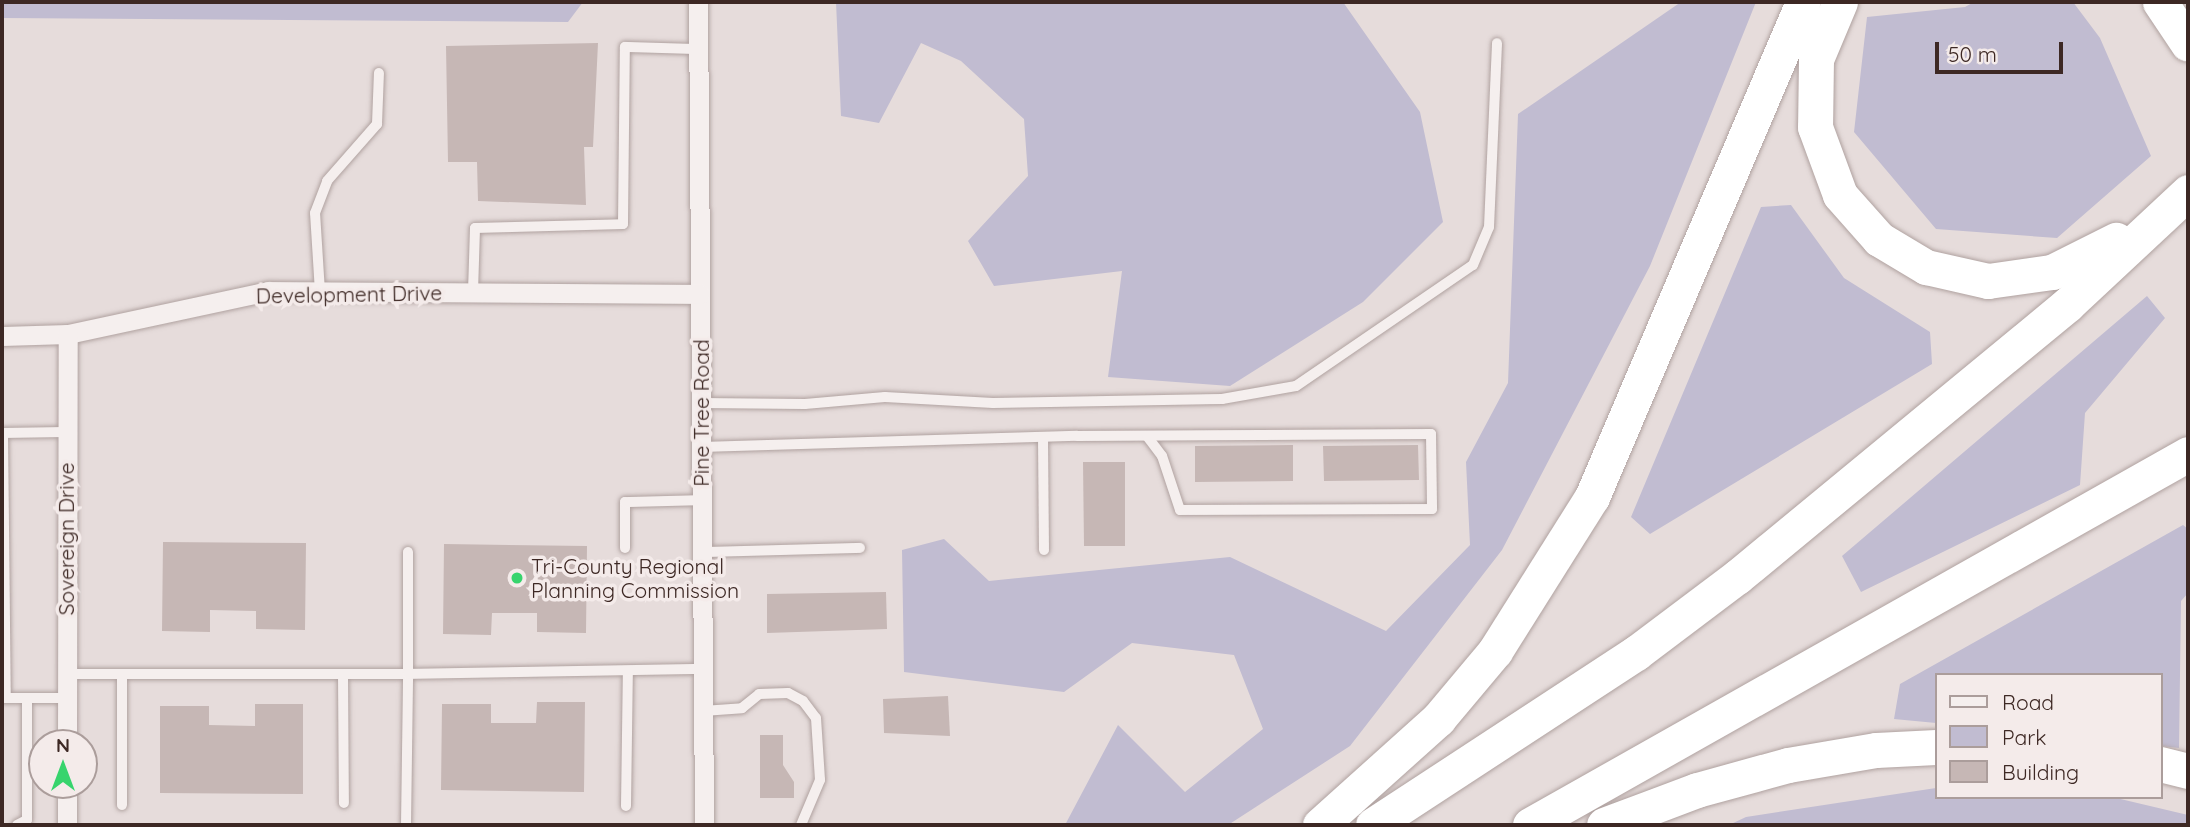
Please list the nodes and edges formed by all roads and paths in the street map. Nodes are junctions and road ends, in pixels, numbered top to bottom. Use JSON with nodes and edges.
{"nodes":[{"id":1,"x":698,"y":2,"type":"edge"},
{"id":2,"x":1803,"y":2,"type":"edge"},
{"id":3,"x":1840,"y":2,"type":"edge"},
{"id":4,"x":2160,"y":2,"type":"edge"},
{"id":5,"x":2174,"y":2,"type":"edge"},
{"id":6,"x":2188,"y":31,"type":"edge"},
{"id":7,"x":1497,"y":43,"type":"dead end"},
{"id":8,"x":2188,"y":44,"type":"edge"},
{"id":9,"x":698,"y":49,"type":"junction"},
{"id":10,"x":379,"y":73,"type":"dead end"},
{"id":11,"x":2188,"y":185,"type":"edge"},
{"id":12,"x":2188,"y":192,"type":"edge"},
{"id":13,"x":320,"y":292,"type":"junction"},
{"id":14,"x":473,"y":292,"type":"junction"},
{"id":15,"x":700,"y":294,"type":"junction"},
{"id":16,"x":68,"y":334,"type":"junction"},
{"id":17,"x":2,"y":336,"type":"edge"},
{"id":18,"x":699,"y":403,"type":"junction"},
{"id":19,"x":65,"y":432,"type":"junction"},
{"id":20,"x":2,"y":433,"type":"edge"},
{"id":21,"x":1147,"y":436,"type":"junction"},
{"id":22,"x":1043,"y":437,"type":"junction"},
{"id":23,"x":701,"y":447,"type":"junction"},
{"id":24,"x":2188,"y":454,"type":"edge"},
{"id":25,"x":701,"y":500,"type":"junction"},
{"id":26,"x":625,"y":548,"type":"dead end"},
{"id":27,"x":860,"y":548,"type":"dead end"},
{"id":28,"x":1044,"y":550,"type":"dead end"},
{"id":29,"x":408,"y":552,"type":"dead end"},
{"id":30,"x":702,"y":552,"type":"junction"},
{"id":31,"x":703,"y":669,"type":"junction"},
{"id":32,"x":628,"y":671,"type":"junction"},
{"id":33,"x":66,"y":674,"type":"junction"},
{"id":34,"x":122,"y":674,"type":"junction"},
{"id":35,"x":343,"y":674,"type":"junction"},
{"id":36,"x":408,"y":674,"type":"junction"},
{"id":37,"x":4,"y":698,"type":"edge"},
{"id":38,"x":27,"y":698,"type":"junction"},
{"id":39,"x":66,"y":698,"type":"junction"},
{"id":40,"x":703,"y":711,"type":"junction"},
{"id":41,"x":67,"y":729,"type":"edge"},
{"id":42,"x":1934,"y":747,"type":"edge"},
{"id":43,"x":2162,"y":764,"type":"edge"},
{"id":44,"x":2188,"y":771,"type":"edge"},
{"id":45,"x":67,"y":799,"type":"edge"},
{"id":46,"x":344,"y":803,"type":"dead end"},
{"id":47,"x":122,"y":805,"type":"dead end"},
{"id":48,"x":626,"y":806,"type":"dead end"},
{"id":49,"x":18,"y":825,"type":"edge"},
{"id":50,"x":67,"y":825,"type":"edge"},
{"id":51,"x":406,"y":825,"type":"edge"},
{"id":52,"x":704,"y":825,"type":"edge"},
{"id":53,"x":801,"y":825,"type":"edge"},
{"id":54,"x":1320,"y":825,"type":"edge"},
{"id":55,"x":1373,"y":825,"type":"edge"},
{"id":56,"x":1530,"y":825,"type":"edge"},
{"id":57,"x":1604,"y":825,"type":"edge"}],
"edges":[{"from":1,"to":9,"type":"street","name":"Pine Tree Road"},
{"from":2,"to":54,"type":"highway"},
{"from":3,"to":11,"type":"highway"},
{"from":4,"to":8,"type":"highway"},
{"from":5,"to":6,"type":"highway"},
{"from":7,"to":18,"type":"lane"},
{"from":9,"to":14,"type":"lane"},
{"from":9,"to":15,"type":"street","name":"Pine Tree Road"},
{"from":10,"to":13,"type":"lane"},
{"from":12,"to":55,"type":"highway"},
{"from":13,"to":14,"type":"street","name":"Development Drive"},
{"from":13,"to":16,"type":"street","name":"Development Drive"},
{"from":14,"to":15,"type":"street","name":"Development Drive"},
{"from":15,"to":18,"type":"street","name":"Pine Tree Road"},
{"from":16,"to":17,"type":"street","name":"Development Drive"},
{"from":16,"to":19,"type":"street","name":"Sovereign Drive"},
{"from":18,"to":23,"type":"street","name":"Pine Tree Road"},
{"from":19,"to":20,"type":"lane"},
{"from":19,"to":33,"type":"street","name":"Sovereign Drive"},
{"from":20,"to":37,"type":"lane"},
{"from":21,"to":21,"type":"lane"},
{"from":21,"to":22,"type":"lane"},
{"from":22,"to":23,"type":"lane"},
{"from":22,"to":28,"type":"lane"},
{"from":23,"to":25,"type":"street","name":"Pine Tree Road"},
{"from":24,"to":56,"type":"highway"},
{"from":25,"to":26,"type":"lane"},
{"from":25,"to":30,"type":"street","name":"Pine Tree Road"},
{"from":27,"to":30,"type":"lane"},
{"from":29,"to":36,"type":"lane"},
{"from":30,"to":31,"type":"street","name":"Pine Tree Road"},
{"from":31,"to":32,"type":"lane"},
{"from":31,"to":40,"type":"street","name":"Pine Tree Road"},
{"from":32,"to":36,"type":"lane"},
{"from":32,"to":48,"type":"lane"},
{"from":33,"to":34,"type":"lane"},
{"from":33,"to":39,"type":"street","name":"Sovereign Drive"},
{"from":34,"to":35,"type":"lane"},
{"from":34,"to":47,"type":"lane"},
{"from":35,"to":36,"type":"lane"},
{"from":35,"to":46,"type":"lane"},
{"from":36,"to":51,"type":"lane"},
{"from":37,"to":38,"type":"lane"},
{"from":38,"to":39,"type":"lane"},
{"from":38,"to":49,"type":"lane"},
{"from":39,"to":41,"type":"street","name":"Sovereign Drive"},
{"from":40,"to":52,"type":"street","name":"Pine Tree Road"},
{"from":40,"to":53,"type":"lane"},
{"from":42,"to":57,"type":"highway"},
{"from":43,"to":44,"type":"highway"},
{"from":45,"to":50,"type":"street"}]}
